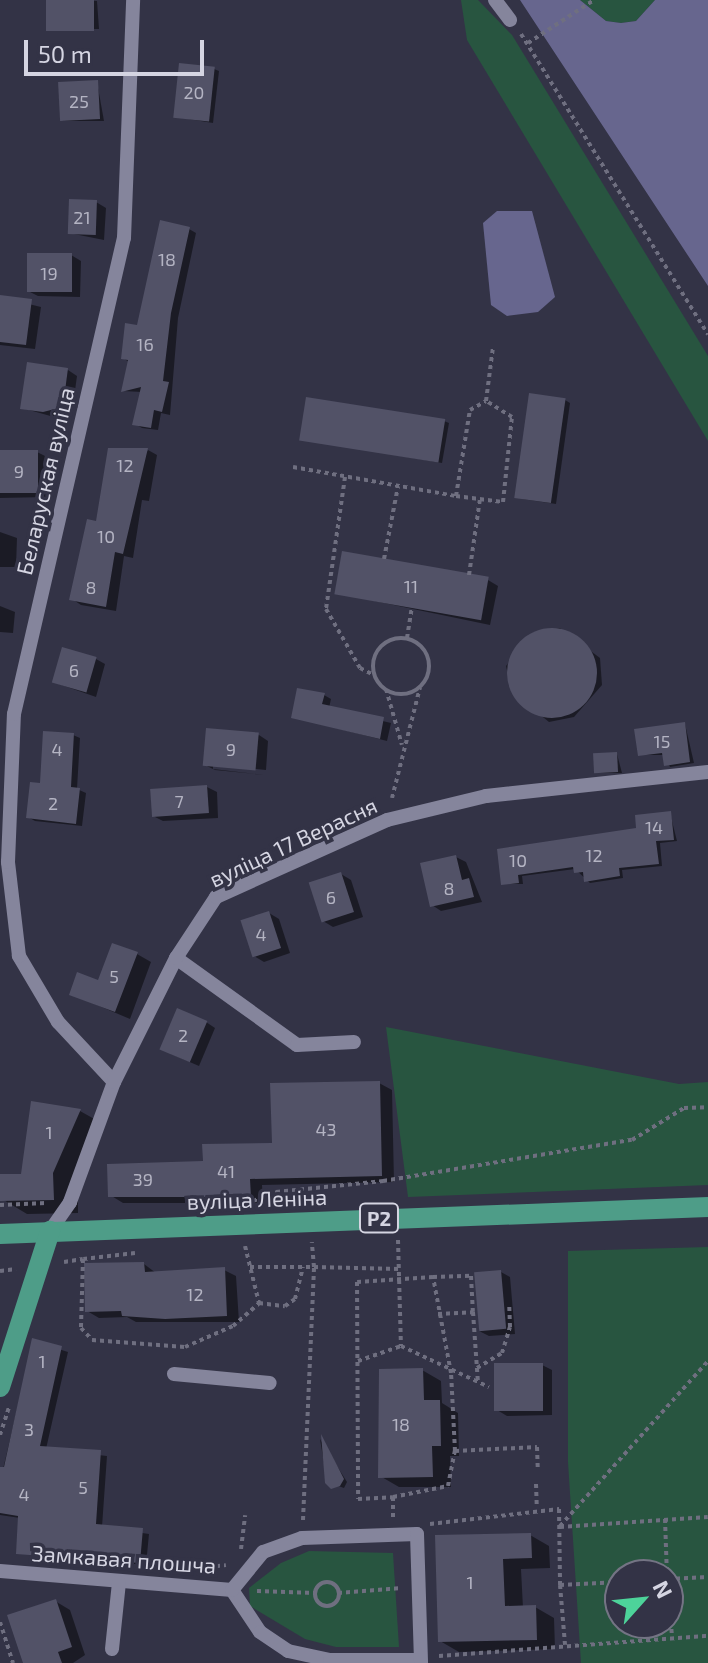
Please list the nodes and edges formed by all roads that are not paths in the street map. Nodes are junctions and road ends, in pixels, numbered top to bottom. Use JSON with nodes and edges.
{"nodes":[{"id":1,"x":133,"y":0,"type":"edge"},
{"id":2,"x":495,"y":0,"type":"edge"},
{"id":3,"x":510,"y":20,"type":"road end"},
{"id":4,"x":7,"y":714,"type":"edge"},
{"id":5,"x":708,"y":772,"type":"edge"},
{"id":6,"x":4,"y":862,"type":"edge"},
{"id":7,"x":176,"y":958,"type":"junction"},
{"id":8,"x":354,"y":1042,"type":"dead end"},
{"id":9,"x":114,"y":1082,"type":"junction"},
{"id":10,"x":708,"y":1207,"type":"edge"},
{"id":11,"x":50,"y":1231,"type":"junction"},
{"id":12,"x":0,"y":1234,"type":"edge"},
{"id":13,"x":174,"y":1374,"type":"dead end"},
{"id":14,"x":270,"y":1383,"type":"dead end"},
{"id":15,"x":0,"y":1387,"type":"edge"},
{"id":16,"x":7,"y":1572,"type":"edge"},
{"id":17,"x":119,"y":1582,"type":"junction"},
{"id":18,"x":232,"y":1590,"type":"junction"},
{"id":19,"x":112,"y":1649,"type":"dead end"},
{"id":20,"x":420,"y":1662,"type":"edge"}],
"edges":[{"from":1,"to":4,"type":"street","name":"Беларуская вуліца"},
{"from":2,"to":3,"type":"street"},
{"from":4,"to":6,"type":"street","name":"Беларуская вуліца"},
{"from":5,"to":7,"type":"street","name":"вуліца 17 Верасня"},
{"from":6,"to":9,"type":"street","name":"Беларуская вуліца"},
{"from":7,"to":8,"type":"street"},
{"from":7,"to":9,"type":"street","name":"вуліца 17 Верасня"},
{"from":9,"to":11,"type":"street","name":"вуліца 17 Верасня"},
{"from":10,"to":11,"type":"main road","name":"вуліца Леніна","number":"Р2"},
{"from":11,"to":12,"type":"main road","name":"вуліца Леніна","number":"Р2"},
{"from":11,"to":15,"type":"main road"},
{"from":13,"to":14,"type":"street"},
{"from":16,"to":17,"type":"street","name":"Замкавая плошча"},
{"from":17,"to":18,"type":"street","name":"Замкавая плошча"},
{"from":17,"to":19,"type":"street"},
{"from":18,"to":20,"type":"street","name":"Замкавая плошча"},
{"from":18,"to":20,"type":"street","name":"Замкавая плошча"}]}
